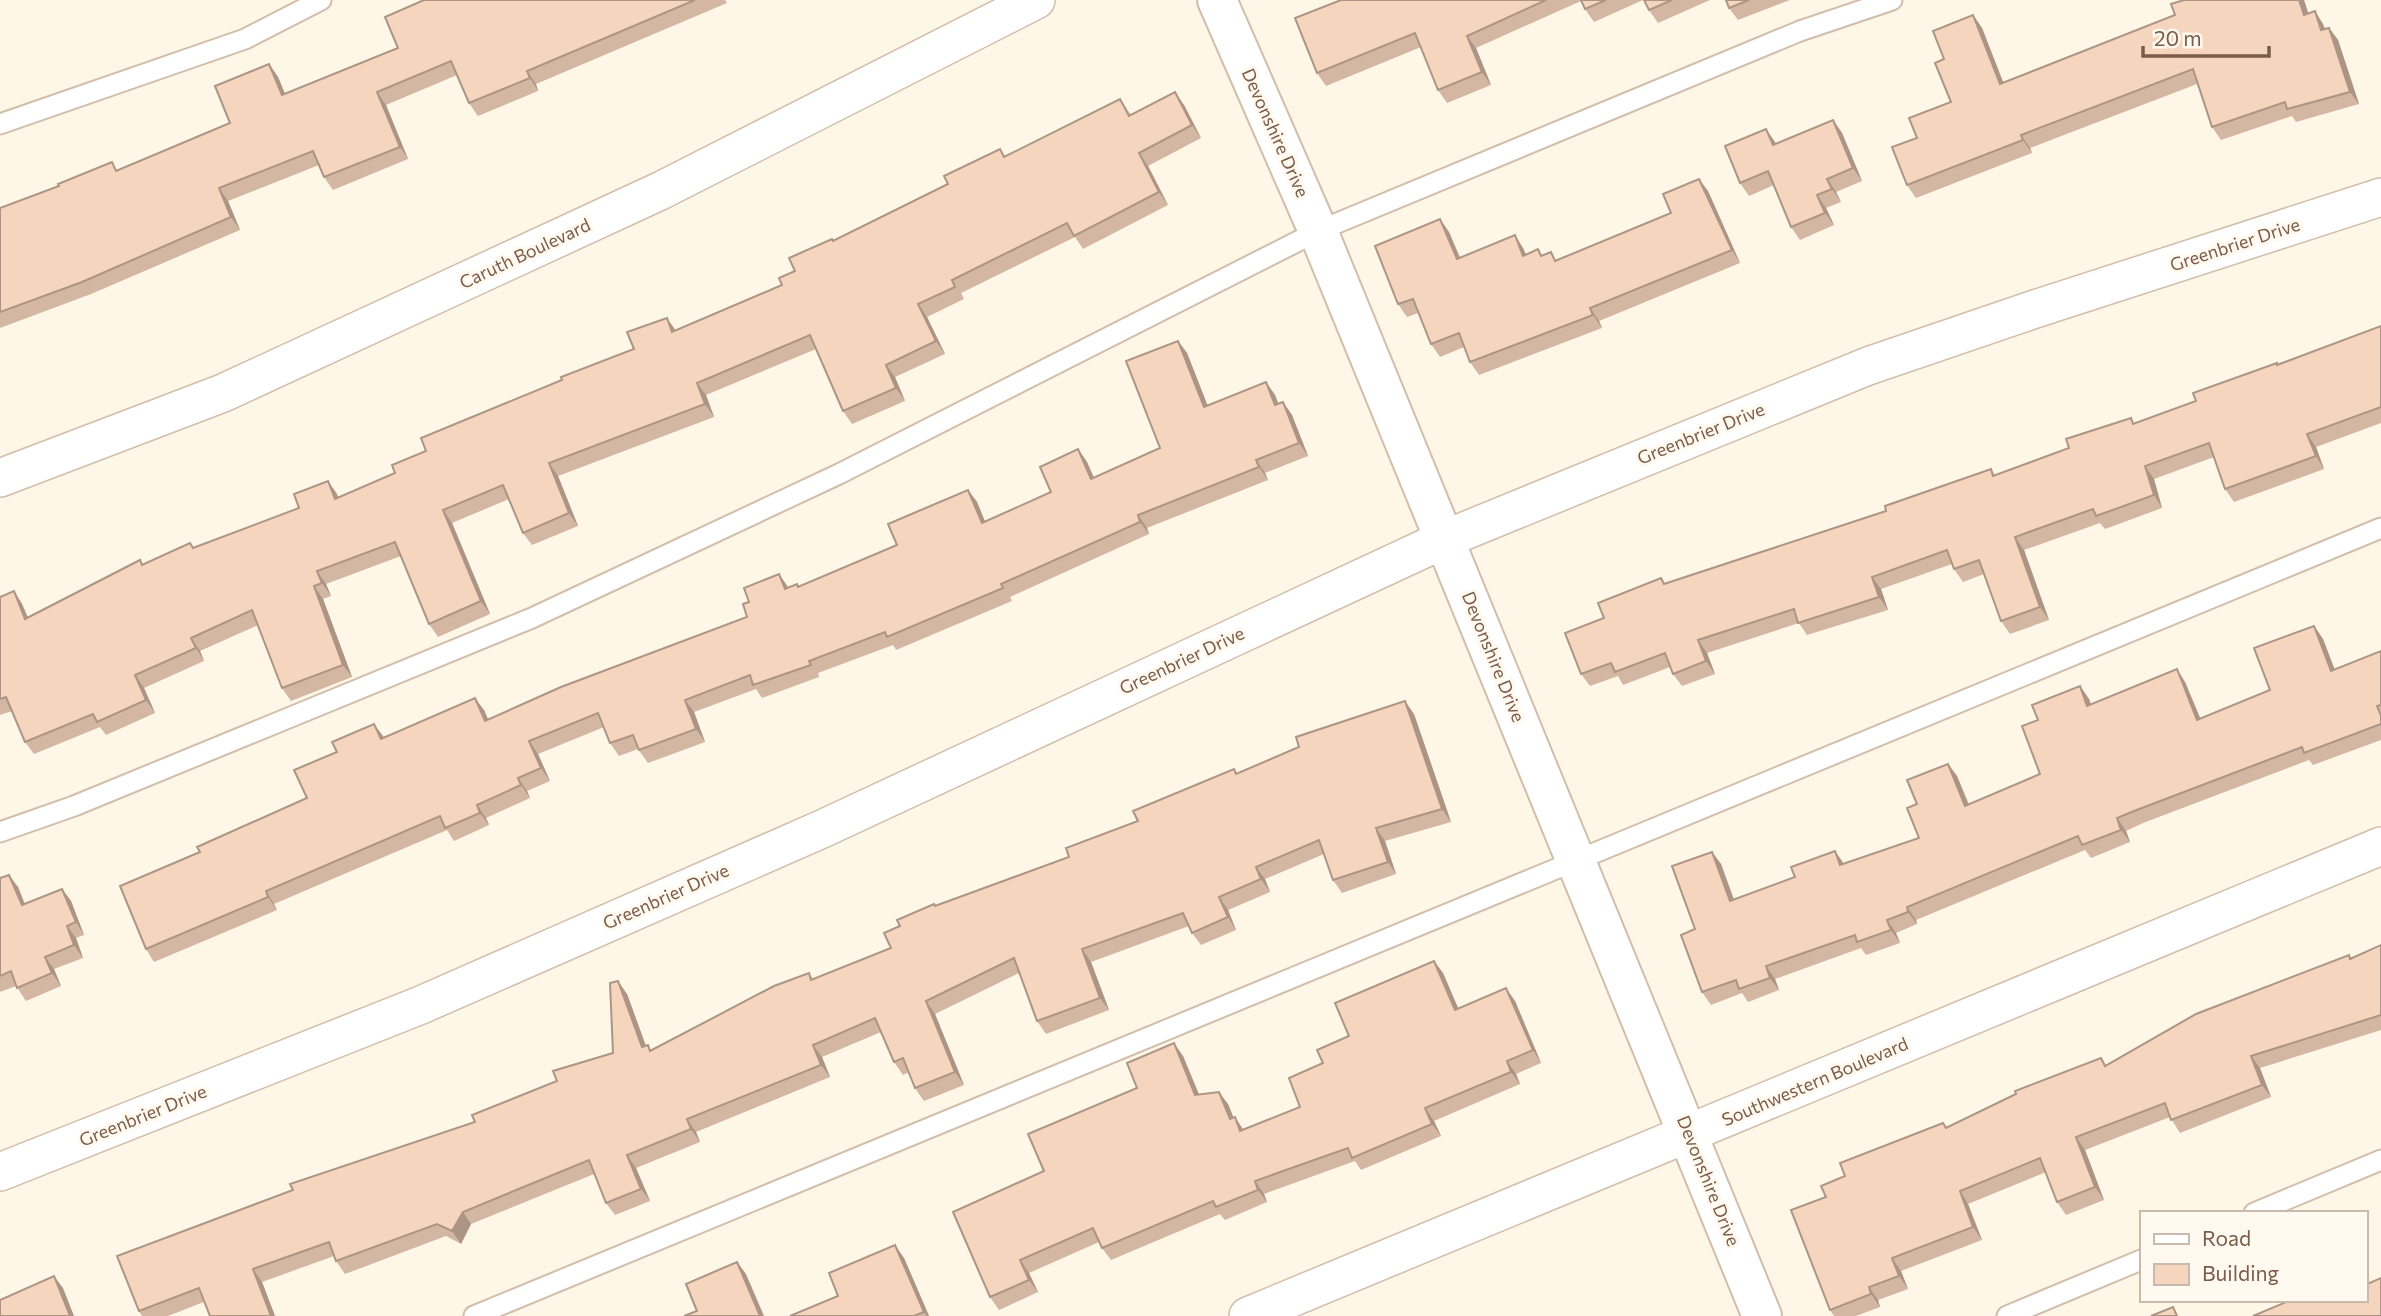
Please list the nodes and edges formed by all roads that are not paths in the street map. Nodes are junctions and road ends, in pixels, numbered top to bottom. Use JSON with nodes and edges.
{"nodes":[{"id":1,"x":321,"y":0,"type":"edge"},
{"id":2,"x":1036,"y":0,"type":"edge"},
{"id":3,"x":1217,"y":0,"type":"edge"},
{"id":4,"x":1892,"y":0,"type":"edge"},
{"id":5,"x":0,"y":124,"type":"edge"},
{"id":6,"x":2381,"y":197,"type":"edge"},
{"id":7,"x":1318,"y":231,"type":"junction"},
{"id":8,"x":0,"y":478,"type":"edge"},
{"id":9,"x":2381,"y":528,"type":"edge"},
{"id":10,"x":1445,"y":539,"type":"junction"},
{"id":11,"x":0,"y":832,"type":"edge"},
{"id":12,"x":2381,"y":846,"type":"edge"},
{"id":13,"x":1576,"y":859,"type":"junction"},
{"id":14,"x":1689,"y":1135,"type":"junction"},
{"id":15,"x":2381,"y":1160,"type":"edge"},
{"id":16,"x":0,"y":1172,"type":"edge"},
{"id":17,"x":2260,"y":1211,"type":"edge"},
{"id":18,"x":2140,"y":1260,"type":"edge"},
{"id":19,"x":474,"y":1316,"type":"edge"},
{"id":20,"x":1248,"y":1316,"type":"edge"},
{"id":21,"x":1762,"y":1316,"type":"edge"},
{"id":22,"x":2007,"y":1316,"type":"edge"}],
"edges":[{"from":1,"to":5,"type":"lane"},
{"from":2,"to":8,"type":"street","name":"Caruth Boulevard"},
{"from":3,"to":7,"type":"street","name":"Devonshire Drive"},
{"from":4,"to":7,"type":"lane"},
{"from":6,"to":10,"type":"street","name":"Greenbrier Drive"},
{"from":7,"to":10,"type":"street","name":"Devonshire Drive"},
{"from":7,"to":11,"type":"lane"},
{"from":9,"to":13,"type":"lane"},
{"from":10,"to":13,"type":"street","name":"Devonshire Drive"},
{"from":10,"to":16,"type":"street","name":"Greenbrier Drive"},
{"from":12,"to":14,"type":"street","name":"Southwestern Boulevard"},
{"from":13,"to":14,"type":"street","name":"Devonshire Drive"},
{"from":13,"to":19,"type":"lane"},
{"from":14,"to":20,"type":"street","name":"Southwestern Boulevard"},
{"from":14,"to":21,"type":"street","name":"Devonshire Drive"},
{"from":15,"to":17,"type":"lane"},
{"from":18,"to":22,"type":"lane"}]}
